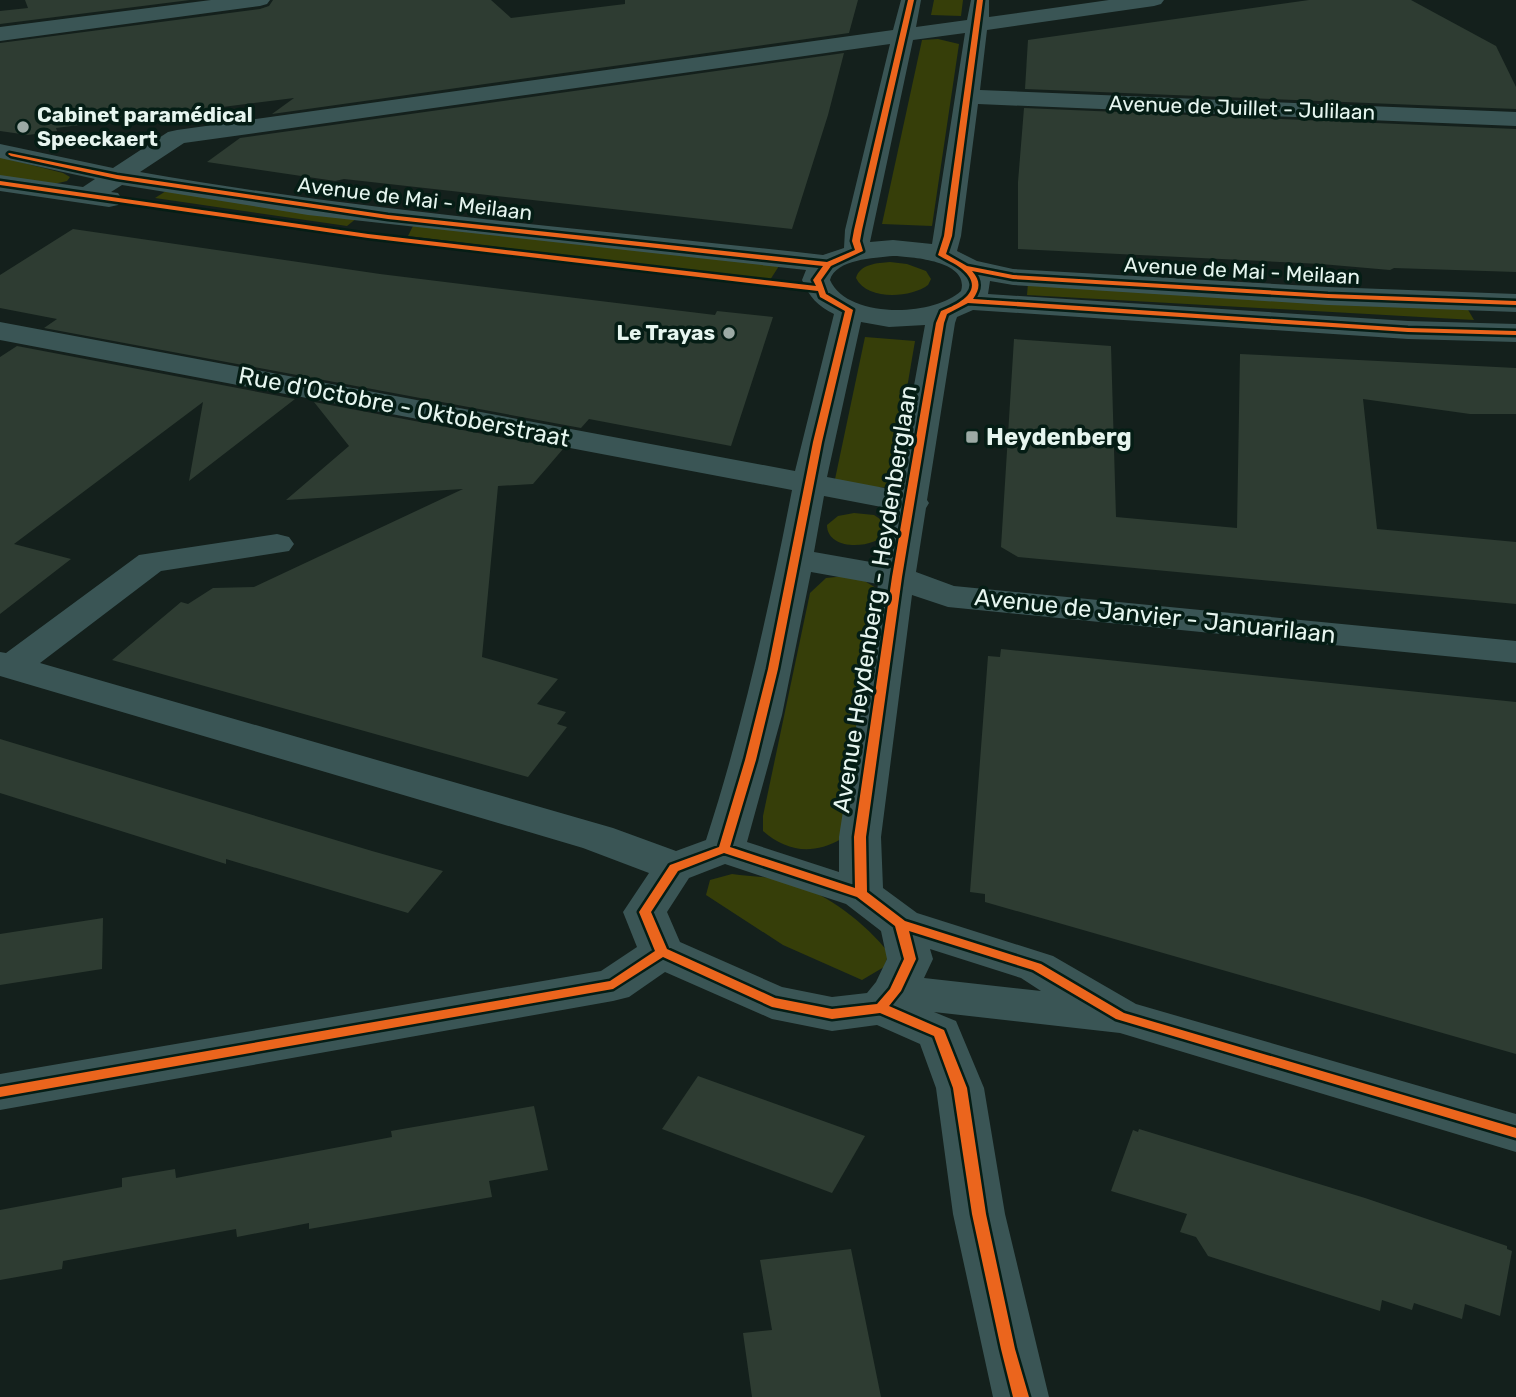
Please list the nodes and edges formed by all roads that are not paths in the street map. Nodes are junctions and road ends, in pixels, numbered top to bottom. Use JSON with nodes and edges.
{"nodes":[{"id":1,"x":260,"y":0,"type":"edge"},
{"id":2,"x":911,"y":0,"type":"edge"},
{"id":3,"x":1154,"y":0,"type":"edge"},
{"id":4,"x":979,"y":12,"type":"edge"},
{"id":5,"x":0,"y":34,"type":"edge"},
{"id":6,"x":904,"y":35,"type":"junction"},
{"id":7,"x":968,"y":97,"type":"junction"},
{"id":8,"x":1516,"y":120,"type":"edge"},
{"id":9,"x":0,"y":151,"type":"edge"},
{"id":10,"x":117,"y":177,"type":"junction"},
{"id":11,"x":0,"y":183,"type":"edge"},
{"id":12,"x":87,"y":196,"type":"junction"},
{"id":13,"x":388,"y":217,"type":"junction"},
{"id":14,"x":368,"y":236,"type":"junction"},
{"id":15,"x":859,"y":251,"type":"junction"},
{"id":16,"x":942,"y":256,"type":"junction"},
{"id":17,"x":968,"y":268,"type":"junction"},
{"id":18,"x":823,"y":276,"type":"junction"},
{"id":19,"x":1503,"y":302,"type":"edge"},
{"id":20,"x":956,"y":307,"type":"junction"},
{"id":21,"x":849,"y":310,"type":"junction"},
{"id":22,"x":0,"y":331,"type":"edge"},
{"id":23,"x":1512,"y":333,"type":"edge"},
{"id":24,"x":809,"y":484,"type":"junction"},
{"id":25,"x":912,"y":503,"type":"junction"},
{"id":26,"x":276,"y":544,"type":"dead end"},
{"id":27,"x":797,"y":559,"type":"junction"},
{"id":28,"x":897,"y":577,"type":"junction"},
{"id":29,"x":1516,"y":652,"type":"edge"},
{"id":30,"x":6,"y":665,"type":"edge"},
{"id":31,"x":724,"y":849,"type":"junction"},
{"id":32,"x":674,"y":867,"type":"junction"},
{"id":33,"x":861,"y":894,"type":"junction"},
{"id":34,"x":901,"y":924,"type":"junction"},
{"id":35,"x":662,"y":952,"type":"junction"},
{"id":36,"x":888,"y":999,"type":"junction"},
{"id":37,"x":1120,"y":1016,"type":"junction"},
{"id":38,"x":0,"y":1092,"type":"edge"},
{"id":39,"x":1516,"y":1133,"type":"edge"},
{"id":40,"x":1021,"y":1397,"type":"edge"}],
"edges":[{"from":1,"to":5,"type":"street"},
{"from":2,"to":6,"type":"street"},
{"from":3,"to":4,"type":"street"},
{"from":4,"to":6,"type":"street"},
{"from":4,"to":7,"type":"street"},
{"from":6,"to":10,"type":"street"},
{"from":6,"to":15,"type":"street"},
{"from":7,"to":8,"type":"street","name":"Avenue de Juillet - Julilaan"},
{"from":7,"to":16,"type":"street"},
{"from":9,"to":10,"type":"street","name":"Avenue de Mai - Meilaan"},
{"from":10,"to":12,"type":"street"},
{"from":10,"to":13,"type":"street","name":"Avenue de Mai - Meilaan"},
{"from":11,"to":12,"type":"street","name":"Avenue de Mai - Meilaan"},
{"from":12,"to":14,"type":"street","name":"Avenue de Mai - Meilaan"},
{"from":13,"to":14,"type":"street","name":"Avenue de Mai - Meilaan"},
{"from":13,"to":18,"type":"street","name":"Avenue de Mai - Meilaan"},
{"from":14,"to":18,"type":"street","name":"Avenue de Mai - Meilaan"},
{"from":15,"to":16,"type":"street","name":"Avenue de Mai - Meilaan"},
{"from":15,"to":18,"type":"street","name":"Avenue de Mai - Meilaan"},
{"from":16,"to":17,"type":"street","name":"Avenue de Mai - Meilaan"},
{"from":17,"to":19,"type":"street","name":"Avenue de Mai - Meilaan"},
{"from":17,"to":20,"type":"street"},
{"from":18,"to":21,"type":"street","name":"Avenue de Mai - Meilaan"},
{"from":19,"to":23,"type":"street","name":"Avenue de Mai - Meilaan"},
{"from":20,"to":21,"type":"street","name":"Avenue de Mai - Meilaan"},
{"from":20,"to":23,"type":"street","name":"Avenue de Mai - Meilaan"},
{"from":20,"to":25,"type":"street","name":"Avenue Heydenberg - Heydenberglaan"},
{"from":21,"to":24,"type":"street"},
{"from":22,"to":24,"type":"street","name":"Rue d'Octobre - Oktoberstraat"},
{"from":24,"to":25,"type":"street","name":"Rue d'Octobre - Oktoberstraat"},
{"from":24,"to":27,"type":"street"},
{"from":25,"to":28,"type":"street","name":"Avenue Heydenberg - Heydenberglaan"},
{"from":26,"to":30,"type":"street"},
{"from":27,"to":28,"type":"street","name":"Avenue de Janvier - Januarilaan"},
{"from":27,"to":31,"type":"street"},
{"from":28,"to":29,"type":"street","name":"Avenue de Janvier - Januarilaan"},
{"from":28,"to":33,"type":"street","name":"Avenue Heydenberg - Heydenberglaan"},
{"from":30,"to":32,"type":"street"},
{"from":31,"to":32,"type":"street"},
{"from":31,"to":33,"type":"street"},
{"from":32,"to":35,"type":"street"},
{"from":33,"to":34,"type":"street"},
{"from":34,"to":36,"type":"street"},
{"from":34,"to":37,"type":"street"},
{"from":35,"to":36,"type":"street"},
{"from":35,"to":38,"type":"street"},
{"from":36,"to":37,"type":"street"},
{"from":36,"to":40,"type":"street"},
{"from":37,"to":39,"type":"street"}]}
